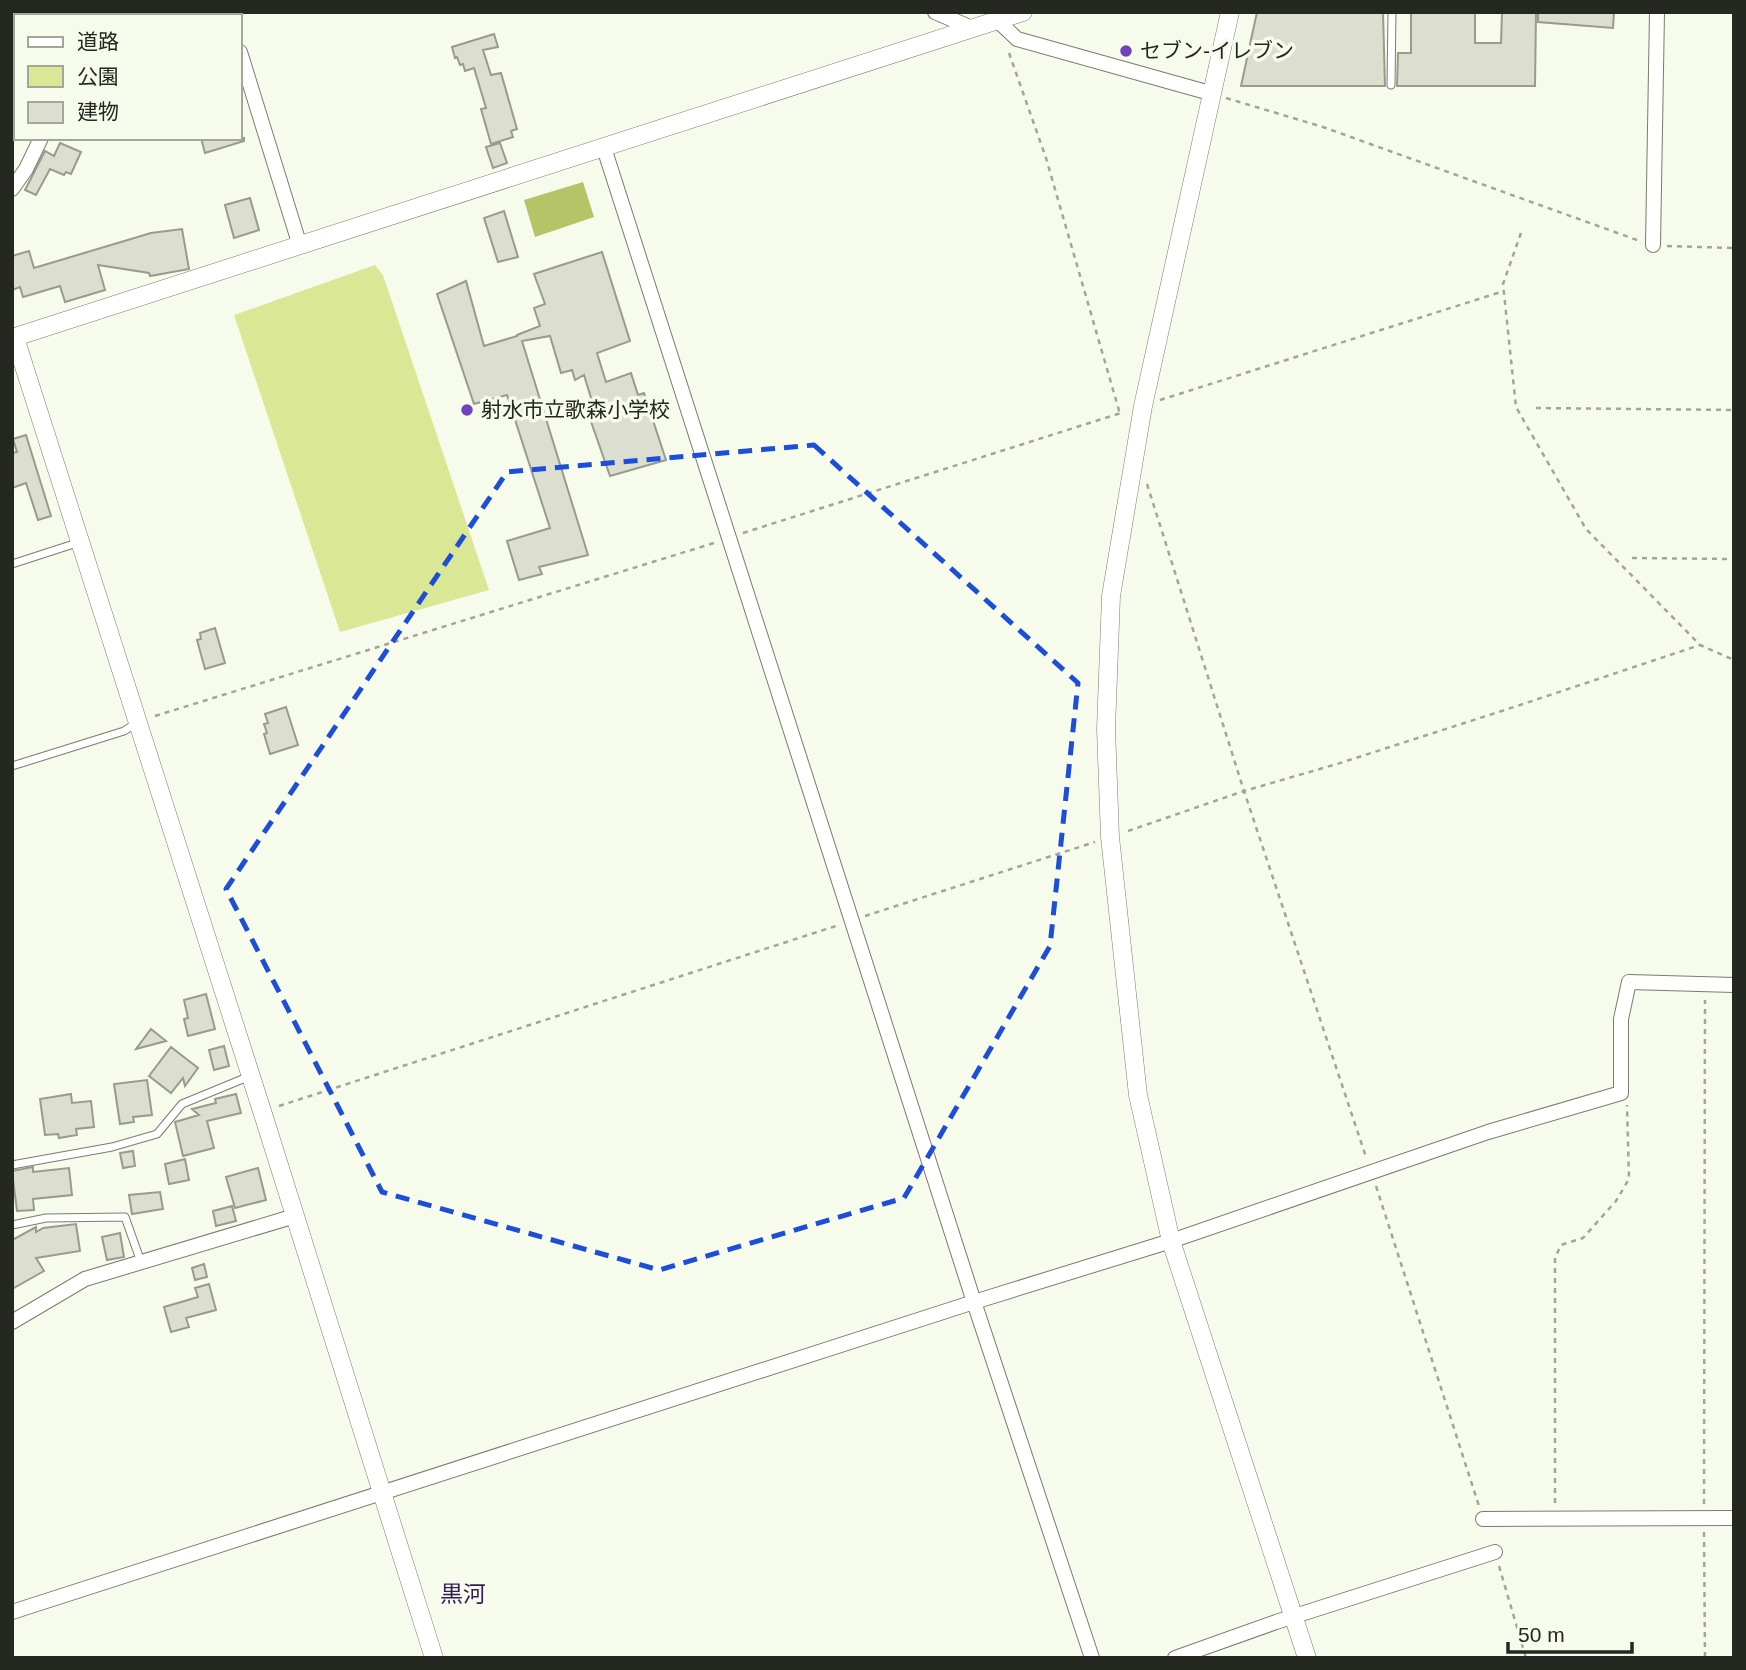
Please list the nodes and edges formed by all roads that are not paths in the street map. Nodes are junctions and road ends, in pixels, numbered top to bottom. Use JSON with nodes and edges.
{"nodes":[{"id":1,"x":935,"y":12,"type":"edge"},
{"id":2,"x":1023,"y":12,"type":"edge"},
{"id":3,"x":1230,"y":12,"type":"edge"},
{"id":4,"x":1392,"y":12,"type":"edge"},
{"id":5,"x":1657,"y":12,"type":"edge"},
{"id":6,"x":997,"y":17,"type":"edge"},
{"id":7,"x":974,"y":29,"type":"junction"},
{"id":8,"x":242,"y":58,"type":"edge"},
{"id":9,"x":1391,"y":85,"type":"dead end"},
{"id":10,"x":1210,"y":93,"type":"junction"},
{"id":11,"x":40,"y":140,"type":"edge"},
{"id":12,"x":604,"y":148,"type":"junction"},
{"id":13,"x":12,"y":189,"type":"edge"},
{"id":14,"x":300,"y":246,"type":"junction"},
{"id":15,"x":1653,"y":246,"type":"road end"},
{"id":16,"x":14,"y":338,"type":"edge"},
{"id":17,"x":81,"y":542,"type":"junction"},
{"id":18,"x":12,"y":564,"type":"edge"},
{"id":19,"x":139,"y":721,"type":"junction"},
{"id":20,"x":12,"y":766,"type":"edge"},
{"id":21,"x":1734,"y":985,"type":"edge"},
{"id":22,"x":251,"y":1075,"type":"junction"},
{"id":23,"x":12,"y":1165,"type":"edge"},
{"id":24,"x":295,"y":1216,"type":"junction"},
{"id":25,"x":12,"y":1224,"type":"edge"},
{"id":26,"x":1171,"y":1241,"type":"junction"},
{"id":27,"x":141,"y":1262,"type":"junction"},
{"id":28,"x":974,"y":1302,"type":"junction"},
{"id":29,"x":12,"y":1322,"type":"edge"},
{"id":30,"x":382,"y":1491,"type":"junction"},
{"id":31,"x":1734,"y":1518,"type":"edge"},
{"id":32,"x":1483,"y":1519,"type":"road end"},
{"id":33,"x":1495,"y":1552,"type":"road end"},
{"id":34,"x":12,"y":1612,"type":"edge"},
{"id":35,"x":1294,"y":1616,"type":"junction"},
{"id":36,"x":434,"y":1658,"type":"edge"},
{"id":37,"x":1091,"y":1658,"type":"edge"},
{"id":38,"x":1175,"y":1658,"type":"edge"},
{"id":39,"x":1307,"y":1658,"type":"edge"}],
"edges":[{"from":1,"to":7,"type":"street"},
{"from":2,"to":6,"type":"street"},
{"from":3,"to":10,"type":"street"},
{"from":4,"to":9,"type":"lane"},
{"from":5,"to":15,"type":"street"},
{"from":6,"to":7,"type":"street"},
{"from":6,"to":10,"type":"street"},
{"from":7,"to":12,"type":"street"},
{"from":8,"to":14,"type":"street"},
{"from":10,"to":26,"type":"street"},
{"from":11,"to":13,"type":"street"},
{"from":12,"to":14,"type":"street"},
{"from":12,"to":28,"type":"street"},
{"from":14,"to":16,"type":"street"},
{"from":16,"to":17,"type":"street"},
{"from":17,"to":18,"type":"lane"},
{"from":17,"to":19,"type":"street"},
{"from":19,"to":20,"type":"lane"},
{"from":19,"to":22,"type":"street"},
{"from":21,"to":26,"type":"street"},
{"from":22,"to":23,"type":"lane"},
{"from":22,"to":24,"type":"street"},
{"from":24,"to":27,"type":"street"},
{"from":24,"to":30,"type":"street"},
{"from":25,"to":27,"type":"lane"},
{"from":26,"to":28,"type":"street"},
{"from":26,"to":35,"type":"street"},
{"from":27,"to":29,"type":"street"},
{"from":28,"to":30,"type":"street"},
{"from":28,"to":37,"type":"street"},
{"from":30,"to":34,"type":"street"},
{"from":30,"to":36,"type":"street"},
{"from":31,"to":32,"type":"street"},
{"from":33,"to":35,"type":"street"},
{"from":35,"to":38,"type":"street"},
{"from":35,"to":39,"type":"street"}]}
